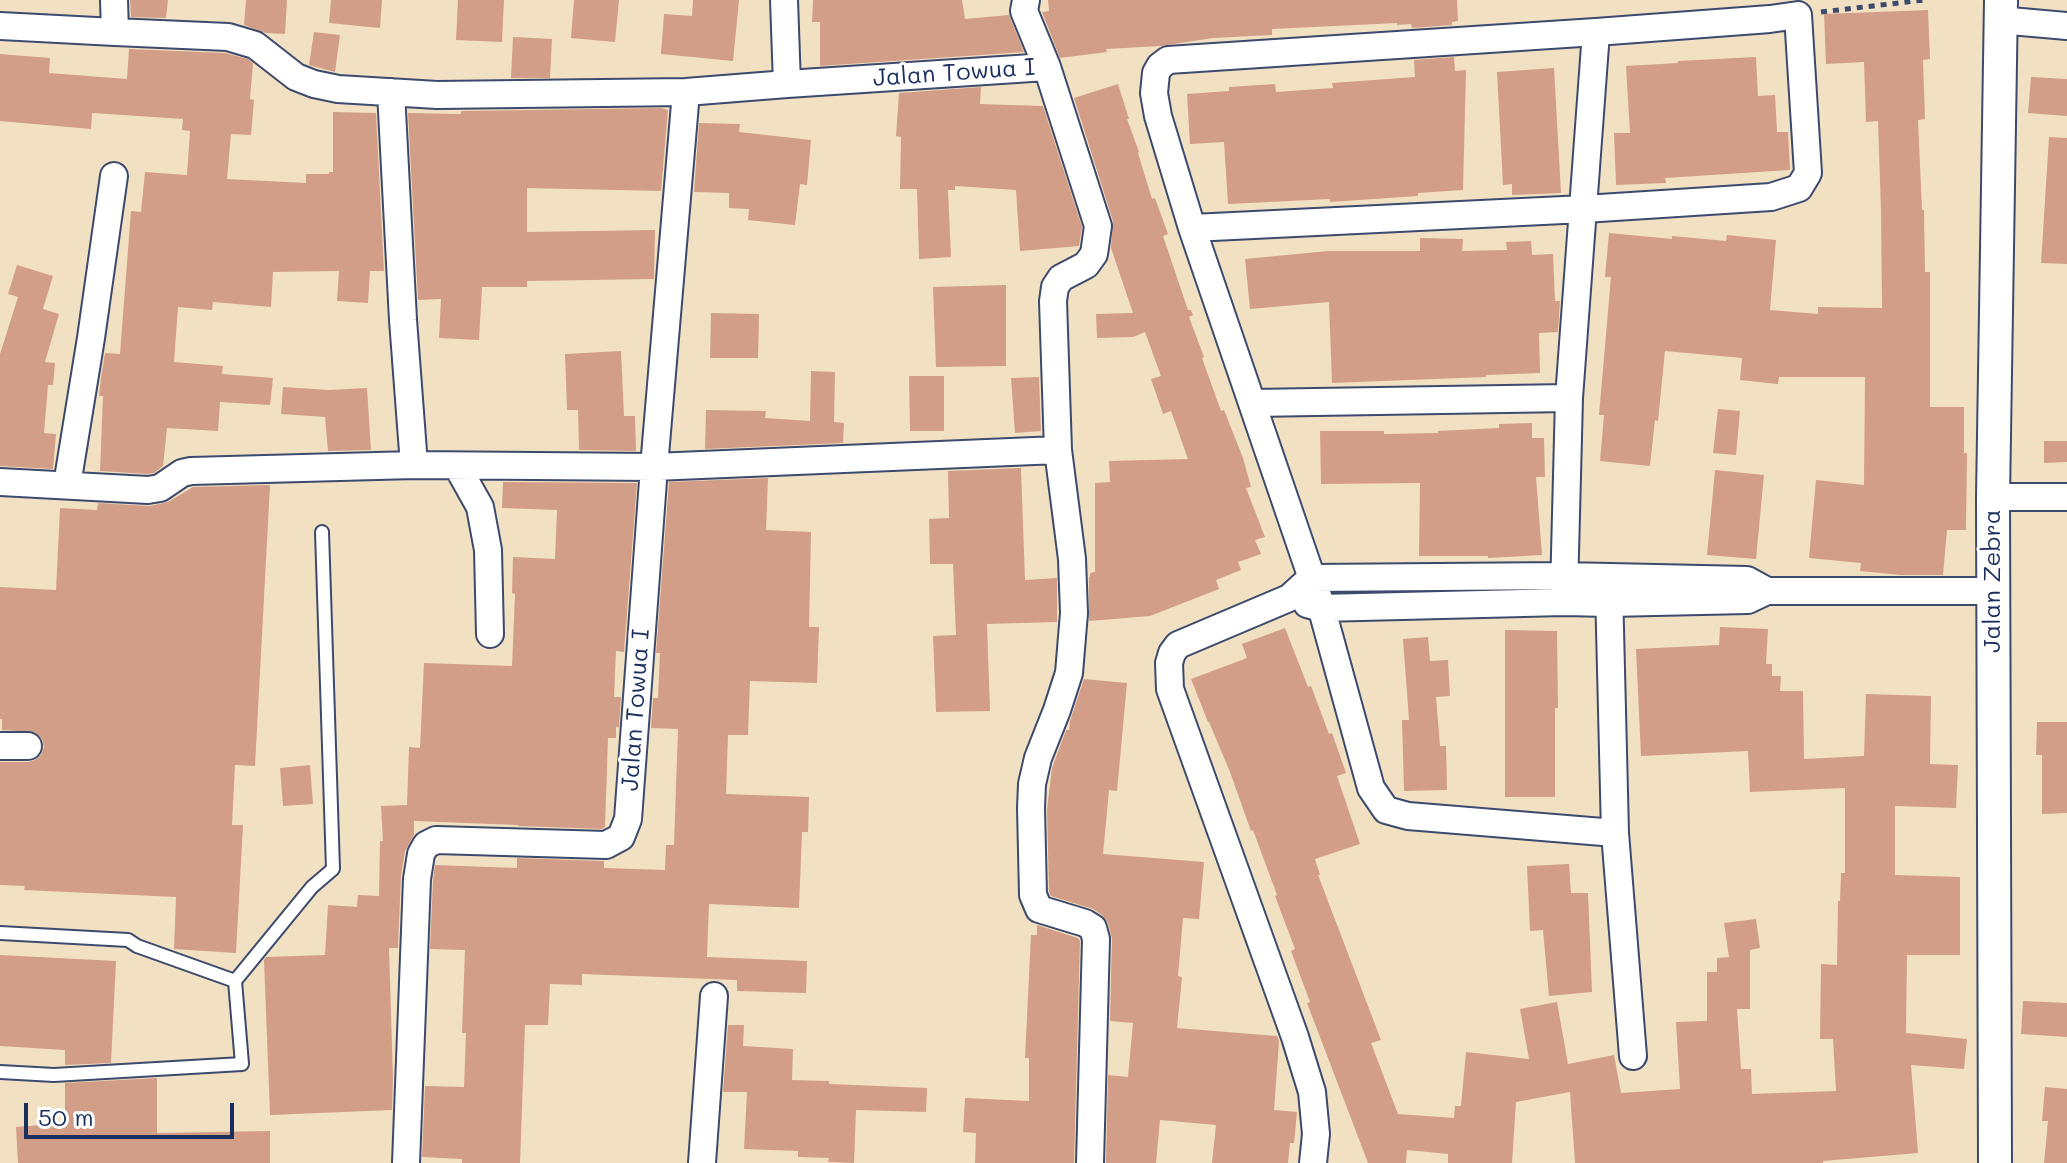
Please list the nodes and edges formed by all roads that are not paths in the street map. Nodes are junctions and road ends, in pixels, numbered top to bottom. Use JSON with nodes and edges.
{"nodes":[{"id":1,"x":114,"y":0,"type":"edge"},
{"id":2,"x":784,"y":0,"type":"edge"},
{"id":3,"x":1026,"y":0,"type":"edge"},
{"id":4,"x":2000,"y":10,"type":"edge"},
{"id":5,"x":0,"y":26,"type":"edge"},
{"id":6,"x":2067,"y":26,"type":"edge"},
{"id":7,"x":115,"y":32,"type":"junction"},
{"id":8,"x":1596,"y":32,"type":"junction"},
{"id":9,"x":1047,"y":67,"type":"junction"},
{"id":10,"x":787,"y":84,"type":"junction"},
{"id":11,"x":391,"y":92,"type":"junction"},
{"id":12,"x":686,"y":92,"type":"junction"},
{"id":13,"x":114,"y":176,"type":"dead end"},
{"id":14,"x":1584,"y":209,"type":"junction"},
{"id":15,"x":1192,"y":228,"type":"junction"},
{"id":16,"x":1569,"y":398,"type":"junction"},
{"id":17,"x":1252,"y":403,"type":"junction"},
{"id":18,"x":1058,"y":450,"type":"junction"},
{"id":19,"x":414,"y":465,"type":"junction"},
{"id":20,"x":457,"y":466,"type":"junction"},
{"id":21,"x":654,"y":467,"type":"junction"},
{"id":22,"x":0,"y":482,"type":"edge"},
{"id":23,"x":67,"y":485,"type":"junction"},
{"id":24,"x":1993,"y":497,"type":"junction"},
{"id":25,"x":2067,"y":497,"type":"edge"},
{"id":26,"x":322,"y":532,"type":"dead end"},
{"id":27,"x":1564,"y":576,"type":"junction"},
{"id":28,"x":1608,"y":577,"type":"junction"},
{"id":29,"x":1311,"y":578,"type":"junction"},
{"id":30,"x":1681,"y":590,"type":"junction"},
{"id":31,"x":1994,"y":591,"type":"junction"},
{"id":32,"x":1289,"y":598,"type":"junction"},
{"id":33,"x":1564,"y":602,"type":"junction"},
{"id":34,"x":1609,"y":603,"type":"junction"},
{"id":35,"x":1321,"y":608,"type":"junction"},
{"id":36,"x":490,"y":634,"type":"dead end"},
{"id":37,"x":0,"y":746,"type":"edge"},
{"id":38,"x":28,"y":746,"type":"dead end"},
{"id":39,"x":1615,"y":833,"type":"junction"},
{"id":40,"x":0,"y":933,"type":"edge"},
{"id":41,"x":235,"y":981,"type":"junction"},
{"id":42,"x":714,"y":996,"type":"dead end"},
{"id":43,"x":1633,"y":1056,"type":"dead end"},
{"id":44,"x":0,"y":1072,"type":"edge"},
{"id":45,"x":406,"y":1163,"type":"edge"},
{"id":46,"x":702,"y":1163,"type":"edge"},
{"id":47,"x":1090,"y":1163,"type":"edge"},
{"id":48,"x":1313,"y":1163,"type":"edge"},
{"id":49,"x":1995,"y":1163,"type":"edge"}],
"edges":[{"from":1,"to":7,"type":"street"},
{"from":2,"to":10,"type":"street"},
{"from":3,"to":9,"type":"street"},
{"from":4,"to":6,"type":"street"},
{"from":4,"to":24,"type":"street","name":"Jalan Zebra"},
{"from":5,"to":7,"type":"street","name":"Jalan Towua I"},
{"from":7,"to":11,"type":"street","name":"Jalan Towua I"},
{"from":8,"to":14,"type":"street"},
{"from":8,"to":14,"type":"street"},
{"from":8,"to":15,"type":"street"},
{"from":9,"to":10,"type":"street","name":"Jalan Towua I"},
{"from":9,"to":18,"type":"street","name":"Jalan Towua I"},
{"from":10,"to":12,"type":"street","name":"Jalan Towua I"},
{"from":11,"to":12,"type":"street","name":"Jalan Towua I"},
{"from":11,"to":19,"type":"street"},
{"from":12,"to":21,"type":"street"},
{"from":13,"to":23,"type":"street"},
{"from":14,"to":15,"type":"street"},
{"from":14,"to":16,"type":"street"},
{"from":15,"to":17,"type":"street"},
{"from":16,"to":17,"type":"street"},
{"from":16,"to":27,"type":"street"},
{"from":17,"to":29,"type":"street"},
{"from":18,"to":21,"type":"street"},
{"from":18,"to":47,"type":"street","name":"Jalan Towua I"},
{"from":19,"to":20,"type":"street"},
{"from":19,"to":23,"type":"street"},
{"from":20,"to":21,"type":"street"},
{"from":20,"to":36,"type":"street"},
{"from":21,"to":45,"type":"street","name":"Jalan Towua I"},
{"from":22,"to":23,"type":"street"},
{"from":24,"to":25,"type":"street"},
{"from":24,"to":31,"type":"street","name":"Jalan Zebra"},
{"from":26,"to":41,"type":"lane"},
{"from":27,"to":28,"type":"street"},
{"from":27,"to":29,"type":"street"},
{"from":27,"to":33,"type":"street"},
{"from":28,"to":30,"type":"street"},
{"from":28,"to":34,"type":"street"},
{"from":29,"to":32,"type":"street"},
{"from":29,"to":35,"type":"street"},
{"from":30,"to":31,"type":"street"},
{"from":30,"to":34,"type":"street"},
{"from":31,"to":49,"type":"street","name":"Jalan Zebra"},
{"from":32,"to":35,"type":"street"},
{"from":32,"to":48,"type":"street"},
{"from":33,"to":34,"type":"street"},
{"from":33,"to":35,"type":"street"},
{"from":34,"to":39,"type":"street"},
{"from":35,"to":39,"type":"street"},
{"from":37,"to":38,"type":"street"},
{"from":39,"to":43,"type":"street"},
{"from":40,"to":41,"type":"lane"},
{"from":41,"to":44,"type":"lane"},
{"from":42,"to":46,"type":"street"}]}
